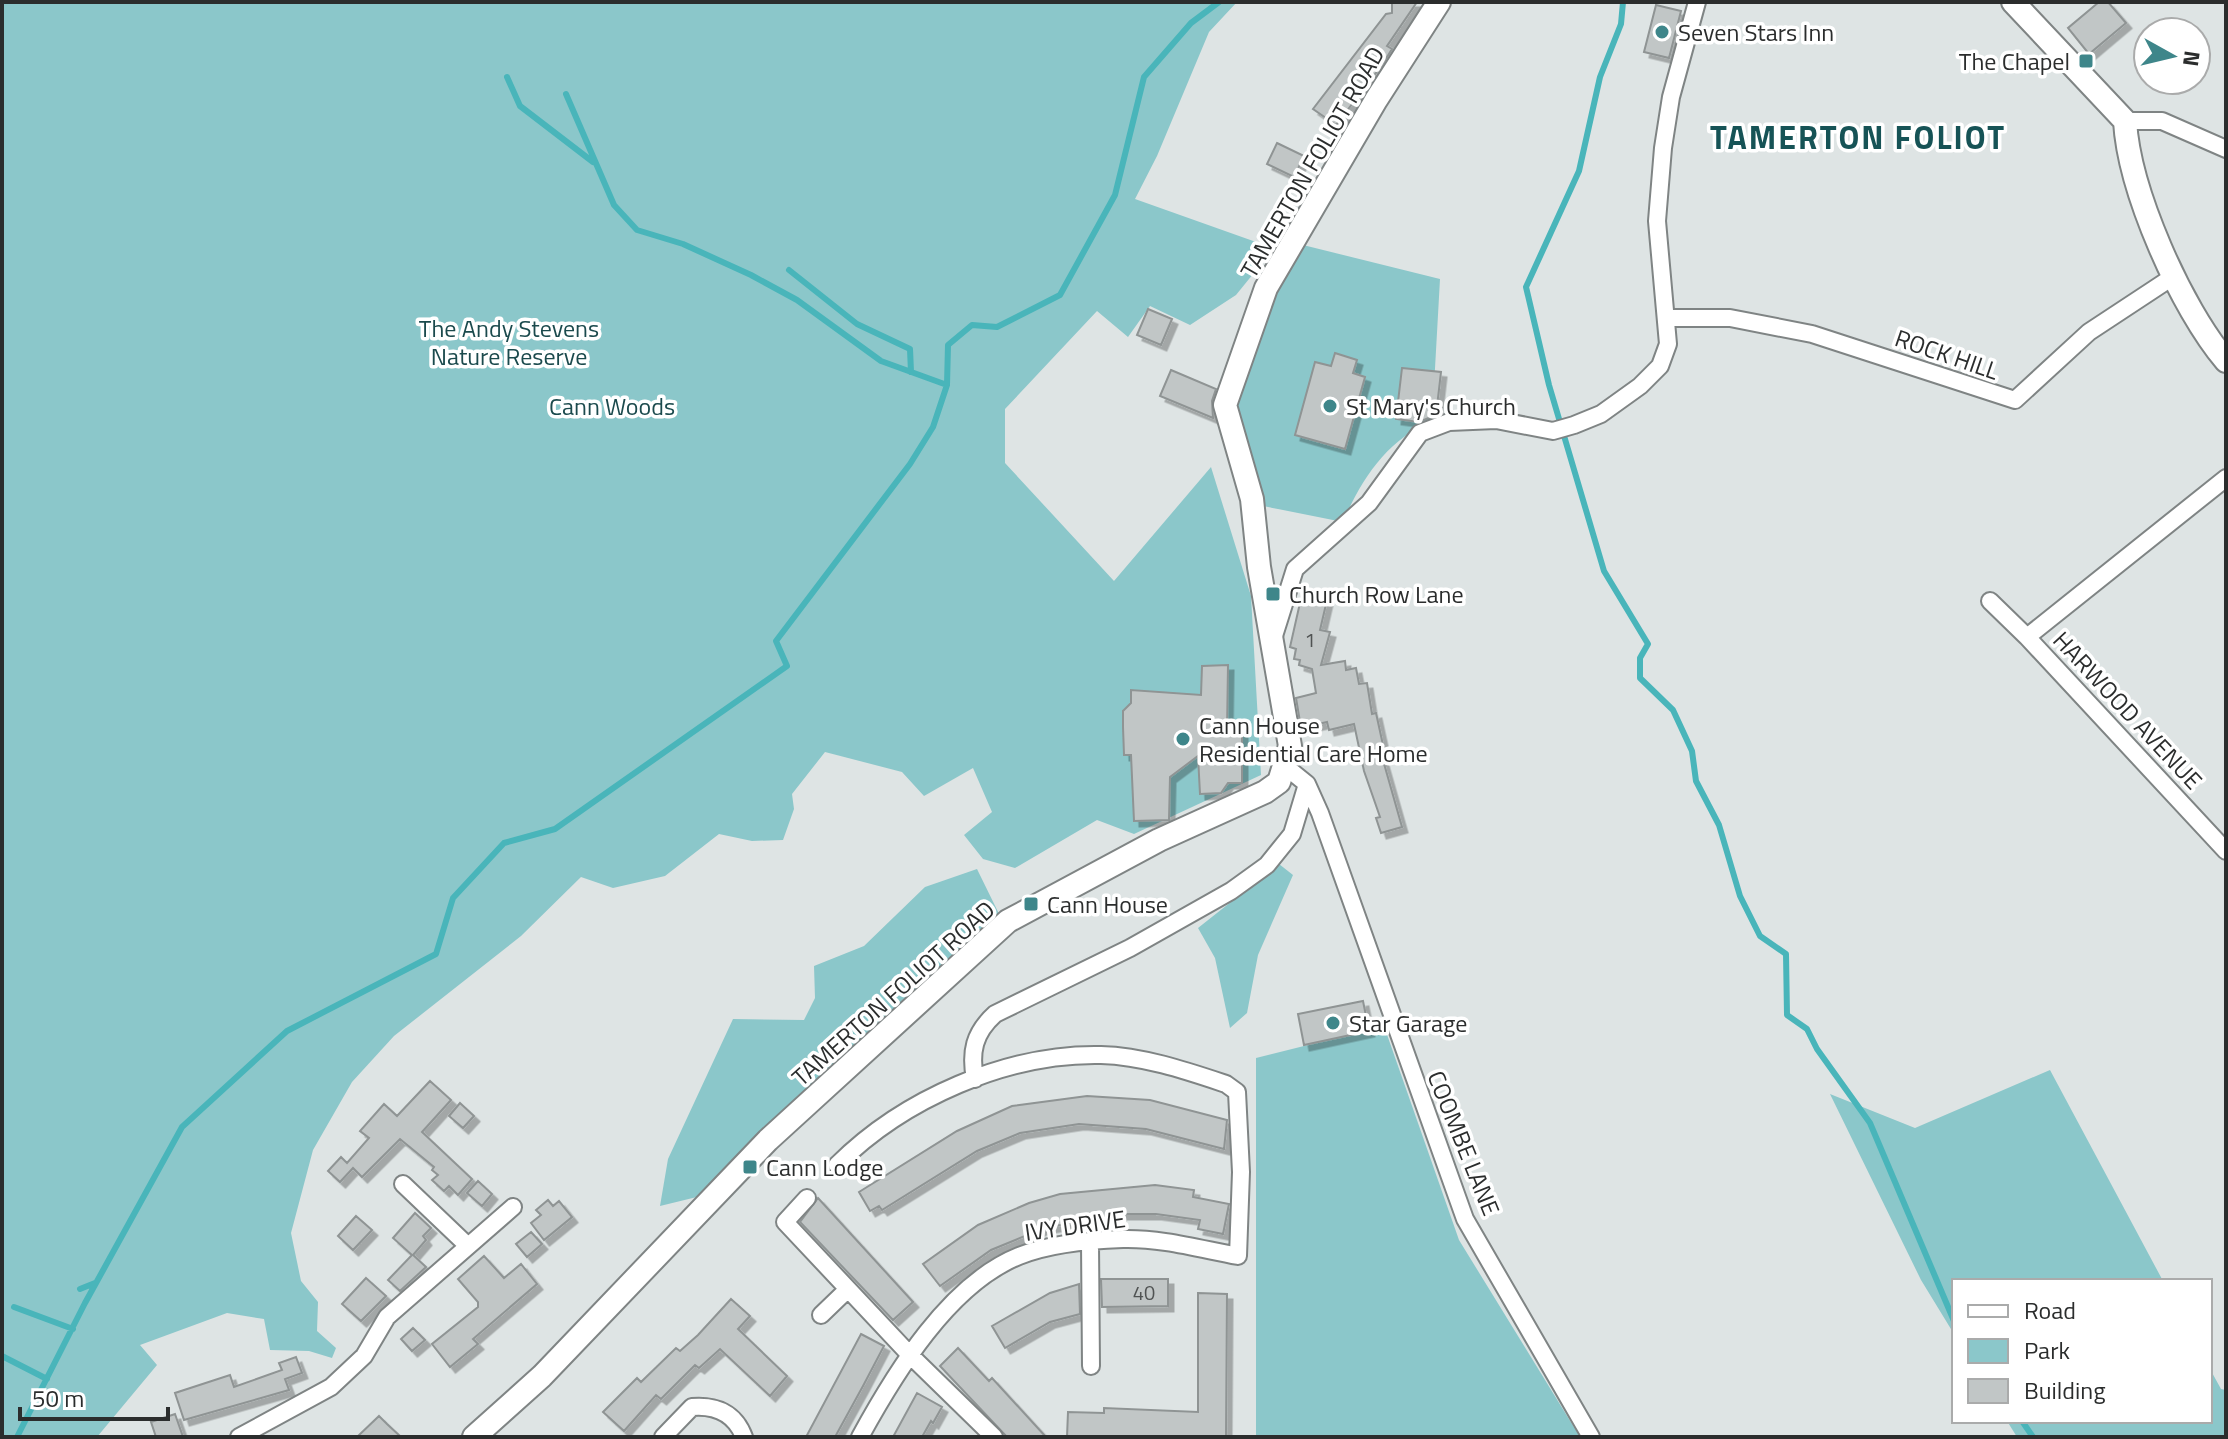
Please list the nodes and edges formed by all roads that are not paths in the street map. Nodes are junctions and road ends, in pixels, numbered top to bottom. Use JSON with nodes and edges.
{"nodes":[{"id":1,"x":1439,"y":2,"type":"edge"},
{"id":2,"x":1697,"y":2,"type":"edge"},
{"id":3,"x":2013,"y":2,"type":"edge"},
{"id":4,"x":2125,"y":121,"type":"junction"},
{"id":5,"x":2226,"y":149,"type":"edge"},
{"id":6,"x":2174,"y":276,"type":"junction"},
{"id":7,"x":1667,"y":318,"type":"junction"},
{"id":8,"x":2226,"y":361,"type":"edge"},
{"id":9,"x":2226,"y":478,"type":"edge"},
{"id":10,"x":1990,"y":601,"type":"dead end"},
{"id":11,"x":2027,"y":637,"type":"junction"},
{"id":12,"x":1272,"y":644,"type":"junction"},
{"id":13,"x":1286,"y":767,"type":"junction"},
{"id":14,"x":1307,"y":784,"type":"junction"},
{"id":15,"x":2226,"y":851,"type":"edge"},
{"id":16,"x":975,"y":1079,"type":"junction"},
{"id":17,"x":837,"y":1165,"type":"dead end"},
{"id":18,"x":403,"y":1184,"type":"dead end"},
{"id":19,"x":807,"y":1198,"type":"dead end"},
{"id":20,"x":513,"y":1207,"type":"dead end"},
{"id":21,"x":1090,"y":1243,"type":"junction"},
{"id":22,"x":468,"y":1246,"type":"junction"},
{"id":23,"x":848,"y":1289,"type":"junction"},
{"id":24,"x":821,"y":1315,"type":"dead end"},
{"id":25,"x":910,"y":1355,"type":"junction"},
{"id":26,"x":1091,"y":1366,"type":"dead end"},
{"id":27,"x":239,"y":1437,"type":"edge"},
{"id":28,"x":474,"y":1437,"type":"edge"},
{"id":29,"x":663,"y":1437,"type":"edge"},
{"id":30,"x":744,"y":1437,"type":"edge"},
{"id":31,"x":860,"y":1437,"type":"edge"},
{"id":32,"x":994,"y":1437,"type":"edge"},
{"id":33,"x":1591,"y":1437,"type":"edge"}],
"edges":[{"from":1,"to":12,"type":"street","name":"TAMERTON FOLIOT ROAD"},
{"from":2,"to":7,"type":"street"},
{"from":3,"to":4,"type":"street"},
{"from":4,"to":5,"type":"street"},
{"from":4,"to":6,"type":"street"},
{"from":6,"to":7,"type":"street","name":"ROCK HILL"},
{"from":6,"to":8,"type":"street"},
{"from":7,"to":12,"type":"street"},
{"from":9,"to":11,"type":"street","name":"HARWOOD AVENUE"},
{"from":10,"to":11,"type":"street","name":"HARWOOD AVENUE"},
{"from":11,"to":15,"type":"street","name":"HARWOOD AVENUE"},
{"from":12,"to":13,"type":"street","name":"TAMERTON FOLIOT ROAD"},
{"from":13,"to":14,"type":"street"},
{"from":13,"to":28,"type":"street","name":"TAMERTON FOLIOT ROAD"},
{"from":14,"to":16,"type":"street"},
{"from":14,"to":33,"type":"street","name":"COOMBE LANE"},
{"from":16,"to":17,"type":"street"},
{"from":16,"to":21,"type":"street","name":"IVY DRIVE"},
{"from":18,"to":22,"type":"street"},
{"from":19,"to":23,"type":"street"},
{"from":20,"to":22,"type":"street"},
{"from":21,"to":25,"type":"street","name":"IVY DRIVE"},
{"from":21,"to":26,"type":"street"},
{"from":22,"to":27,"type":"street"},
{"from":23,"to":24,"type":"street"},
{"from":23,"to":25,"type":"street"},
{"from":25,"to":31,"type":"street","name":"IVY DRIVE"},
{"from":25,"to":32,"type":"street"},
{"from":29,"to":30,"type":"street"}]}
